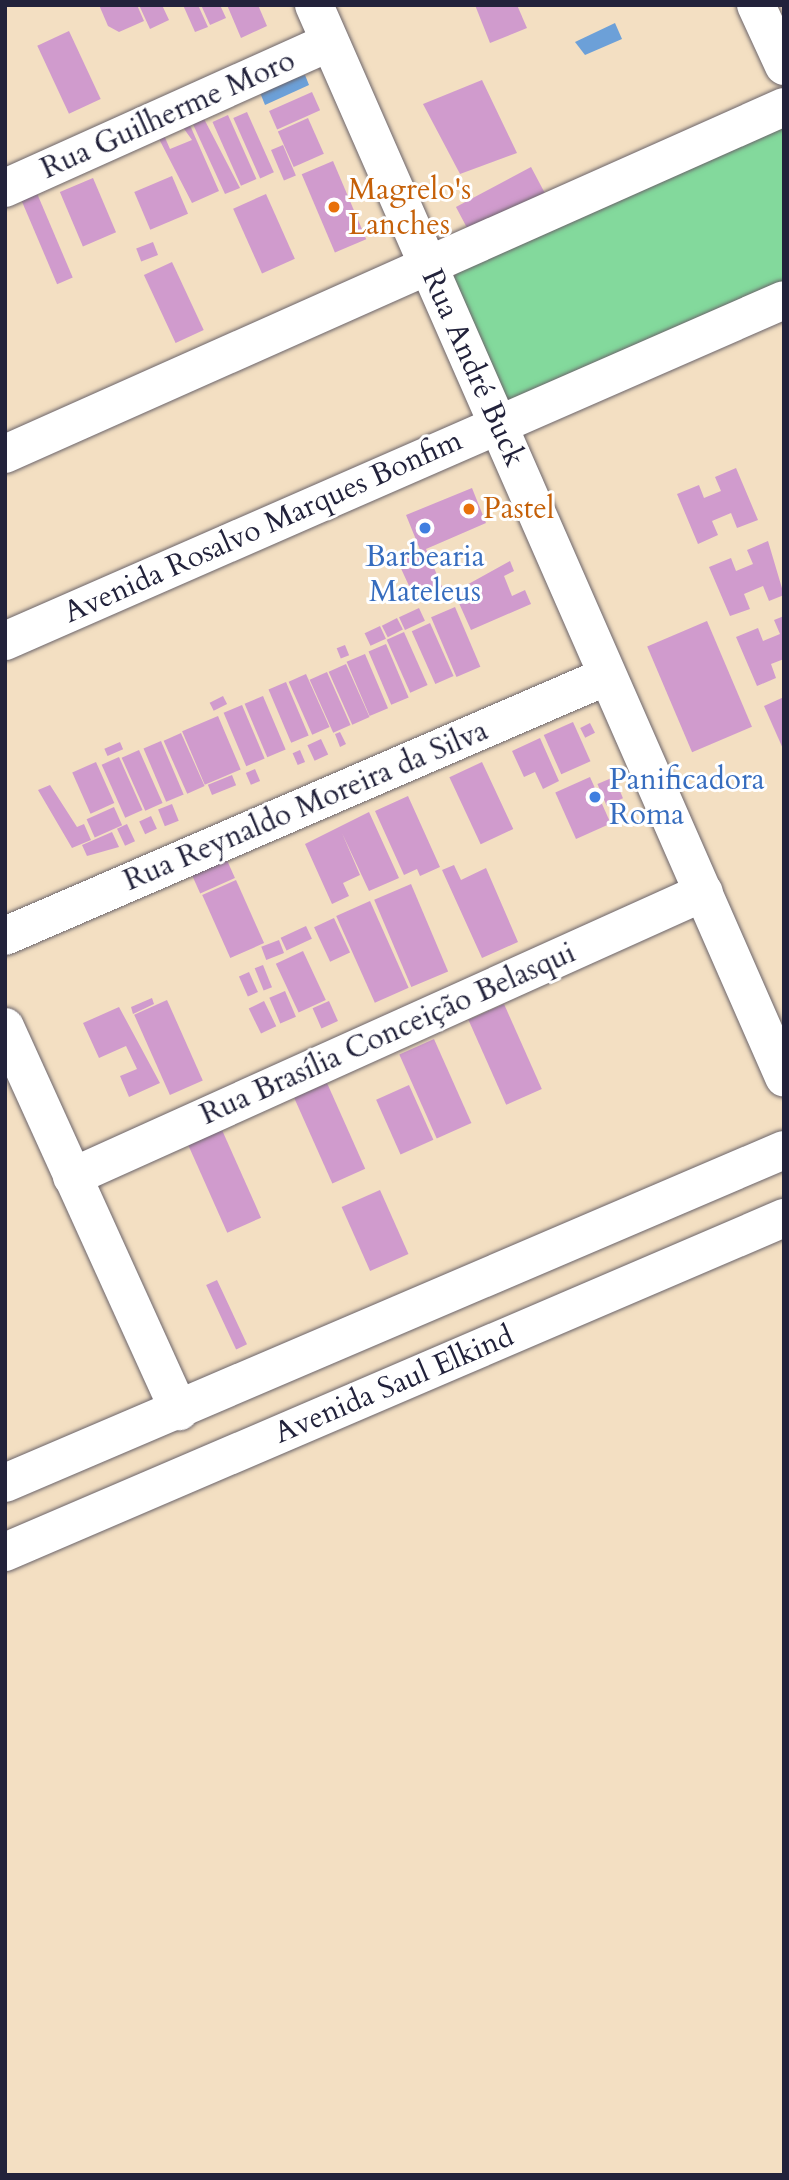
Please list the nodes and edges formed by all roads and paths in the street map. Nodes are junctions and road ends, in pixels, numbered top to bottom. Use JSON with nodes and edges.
{"nodes":[{"id":1,"x":314,"y":5,"type":"edge"},
{"id":2,"x":756,"y":5,"type":"edge"},
{"id":3,"x":330,"y":42,"type":"junction"},
{"id":4,"x":784,"y":66,"type":"edge"},
{"id":5,"x":784,"y":107,"type":"edge"},
{"id":6,"x":5,"y":188,"type":"edge"},
{"id":7,"x":429,"y":267,"type":"junction"},
{"id":8,"x":784,"y":300,"type":"edge"},
{"id":9,"x":498,"y":424,"type":"junction"},
{"id":10,"x":5,"y":454,"type":"edge"},
{"id":11,"x":5,"y":641,"type":"edge"},
{"id":12,"x":607,"y":676,"type":"junction"},
{"id":13,"x":704,"y":892,"type":"junction"},
{"id":14,"x":5,"y":936,"type":"edge"},
{"id":15,"x":5,"y":1027,"type":"edge"},
{"id":16,"x":784,"y":1077,"type":"edge"},
{"id":17,"x":784,"y":1150,"type":"edge"},
{"id":18,"x":72,"y":1177,"type":"junction"},
{"id":19,"x":784,"y":1218,"type":"edge"},
{"id":20,"x":180,"y":1411,"type":"junction"},
{"id":21,"x":5,"y":1483,"type":"edge"},
{"id":22,"x":5,"y":1552,"type":"edge"}],
"edges":[{"from":1,"to":3,"type":"street","name":"Rua André Buck"},
{"from":2,"to":4,"type":"street"},
{"from":3,"to":6,"type":"street","name":"Rua Guilherme Moro"},
{"from":3,"to":7,"type":"street","name":"Rua André Buck"},
{"from":5,"to":7,"type":"street"},
{"from":7,"to":9,"type":"street","name":"Rua André Buck"},
{"from":7,"to":10,"type":"street"},
{"from":8,"to":9,"type":"street","name":"Avenida Rosalvo Marques Bonfim"},
{"from":9,"to":11,"type":"street","name":"Avenida Rosalvo Marques Bonfim"},
{"from":9,"to":12,"type":"street","name":"Rua André Buck"},
{"from":12,"to":13,"type":"street","name":"Rua André Buck"},
{"from":12,"to":14,"type":"street","name":"Rua Reynaldo Moreira da Silva"},
{"from":13,"to":16,"type":"street","name":"Rua André Buck"},
{"from":13,"to":18,"type":"street","name":"Rua Brasília Conceição Belasqui"},
{"from":15,"to":18,"type":"street"},
{"from":17,"to":20,"type":"street","name":"Avenida Saul Elkind"},
{"from":18,"to":20,"type":"street"},
{"from":19,"to":22,"type":"street","name":"Avenida Saul Elkind"},
{"from":20,"to":21,"type":"street","name":"Avenida Saul Elkind"}]}
